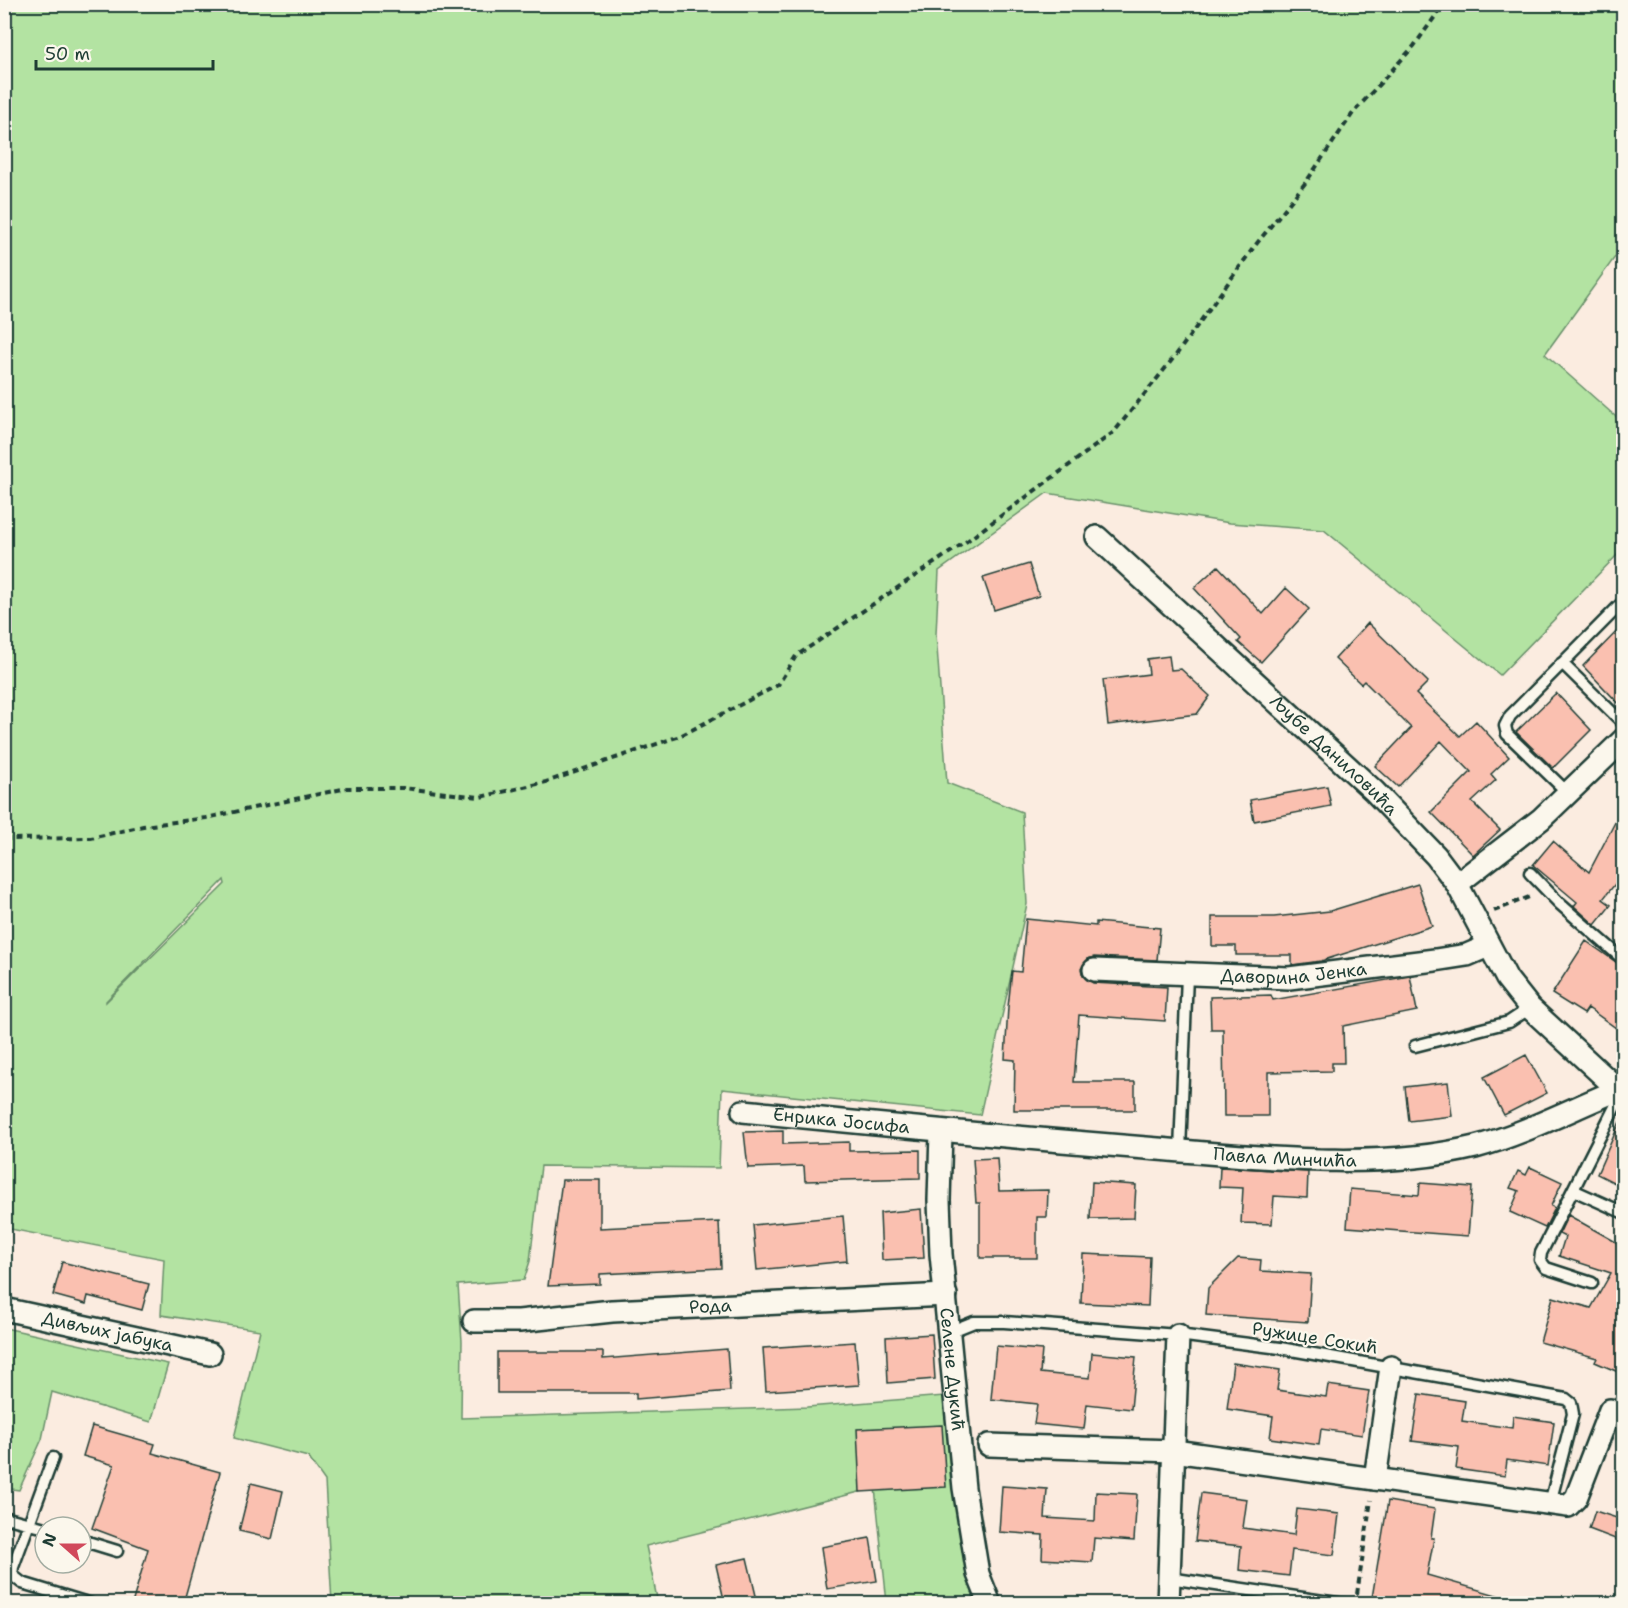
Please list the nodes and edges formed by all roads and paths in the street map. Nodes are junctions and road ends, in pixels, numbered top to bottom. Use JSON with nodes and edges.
{"nodes":[{"id":1,"x":1444,"y":4,"type":"edge"},
{"id":2,"x":1097,"y":537,"type":"dead end"},
{"id":3,"x":1623,"y":601,"type":"edge"},
{"id":4,"x":1562,"y":663,"type":"junction"},
{"id":5,"x":1623,"y":724,"type":"edge"},
{"id":6,"x":1620,"y":749,"type":"edge"},
{"id":7,"x":1568,"y":793,"type":"junction"},
{"id":8,"x":4,"y":838,"type":"edge"},
{"id":9,"x":1530,"y":873,"type":"dead end"},
{"id":10,"x":1457,"y":884,"type":"junction"},
{"id":11,"x":1547,"y":891,"type":"junction"},
{"id":12,"x":1475,"y":922,"type":"junction"},
{"id":13,"x":1488,"y":946,"type":"junction"},
{"id":14,"x":1623,"y":960,"type":"edge"},
{"id":15,"x":1094,"y":969,"type":"dead end"},
{"id":16,"x":1186,"y":975,"type":"junction"},
{"id":17,"x":1530,"y":1008,"type":"junction"},
{"id":18,"x":1415,"y":1046,"type":"dead end"},
{"id":19,"x":1621,"y":1093,"type":"edge"},
{"id":20,"x":743,"y":1111,"type":"dead end"},
{"id":21,"x":941,"y":1132,"type":"junction"},
{"id":22,"x":1180,"y":1151,"type":"junction"},
{"id":23,"x":1573,"y":1190,"type":"junction"},
{"id":24,"x":1623,"y":1213,"type":"edge"},
{"id":25,"x":1592,"y":1282,"type":"dead end"},
{"id":26,"x":946,"y":1295,"type":"junction"},
{"id":27,"x":4,"y":1309,"type":"edge"},
{"id":28,"x":474,"y":1321,"type":"dead end"},
{"id":29,"x":949,"y":1332,"type":"junction"},
{"id":30,"x":1178,"y":1335,"type":"junction"},
{"id":31,"x":210,"y":1354,"type":"dead end"},
{"id":32,"x":1391,"y":1367,"type":"junction"},
{"id":33,"x":1616,"y":1412,"type":"edge"},
{"id":34,"x":989,"y":1445,"type":"dead end"},
{"id":35,"x":1174,"y":1451,"type":"junction"},
{"id":36,"x":53,"y":1458,"type":"dead end"},
{"id":37,"x":1375,"y":1479,"type":"junction"},
{"id":38,"x":1550,"y":1503,"type":"junction"},
{"id":39,"x":1369,"y":1508,"type":"dead end"},
{"id":40,"x":4,"y":1517,"type":"edge"},
{"id":41,"x":28,"y":1523,"type":"junction"},
{"id":42,"x":33,"y":1524,"type":"edge"},
{"id":43,"x":93,"y":1544,"type":"edge"},
{"id":44,"x":117,"y":1551,"type":"dead end"},
{"id":45,"x":1169,"y":1578,"type":"junction"},
{"id":46,"x":91,"y":1604,"type":"edge"},
{"id":47,"x":990,"y":1604,"type":"edge"},
{"id":48,"x":1168,"y":1604,"type":"edge"},
{"id":49,"x":1344,"y":1604,"type":"edge"},
{"id":50,"x":1355,"y":1604,"type":"edge"}],
"edges":[{"from":1,"to":8,"type":"path"},
{"from":2,"to":10,"type":"street","name":"Љубе Даниловића"},
{"from":3,"to":4,"type":"lane"},
{"from":4,"to":5,"type":"lane"},
{"from":4,"to":7,"type":"lane"},
{"from":6,"to":7,"type":"street"},
{"from":7,"to":10,"type":"street"},
{"from":9,"to":11,"type":"lane"},
{"from":10,"to":12,"type":"street","name":"Љубе Даниловића"},
{"from":11,"to":12,"type":"path"},
{"from":11,"to":14,"type":"lane"},
{"from":12,"to":13,"type":"street","name":"Љубе Даниловића"},
{"from":13,"to":16,"type":"street","name":"Даворина Јенка"},
{"from":13,"to":17,"type":"street","name":"Љубе Даниловића"},
{"from":15,"to":16,"type":"street","name":"Даворина Јенка"},
{"from":16,"to":22,"type":"lane"},
{"from":17,"to":18,"type":"lane"},
{"from":17,"to":19,"type":"street","name":"Љубе Даниловића"},
{"from":19,"to":22,"type":"street","name":"Павла Минчића"},
{"from":19,"to":23,"type":"lane"},
{"from":20,"to":21,"type":"street","name":"Енрика Јосифа"},
{"from":21,"to":22,"type":"street","name":"Павла Минчића"},
{"from":21,"to":26,"type":"street","name":"Селене Дукић"},
{"from":23,"to":24,"type":"lane"},
{"from":23,"to":25,"type":"lane"},
{"from":26,"to":28,"type":"street","name":"Рода"},
{"from":26,"to":29,"type":"street","name":"Селене Дукић"},
{"from":27,"to":31,"type":"street","name":"Дивљих јабука"},
{"from":29,"to":30,"type":"lane","name":"Ружице Сокић"},
{"from":29,"to":47,"type":"street","name":"Селене Дукић"},
{"from":30,"to":32,"type":"lane","name":"Ружице Сокић"},
{"from":30,"to":35,"type":"street"},
{"from":32,"to":37,"type":"street"},
{"from":32,"to":38,"type":"lane","name":"Ружице Сокић"},
{"from":33,"to":38,"type":"street"},
{"from":34,"to":35,"type":"street"},
{"from":35,"to":37,"type":"street"},
{"from":35,"to":45,"type":"street"},
{"from":36,"to":41,"type":"lane"},
{"from":37,"to":38,"type":"street"},
{"from":39,"to":50,"type":"path"},
{"from":40,"to":41,"type":"lane"},
{"from":41,"to":42,"type":"lane"},
{"from":41,"to":46,"type":"lane"},
{"from":43,"to":44,"type":"lane"},
{"from":45,"to":48,"type":"street"},
{"from":45,"to":49,"type":"lane"}]}
